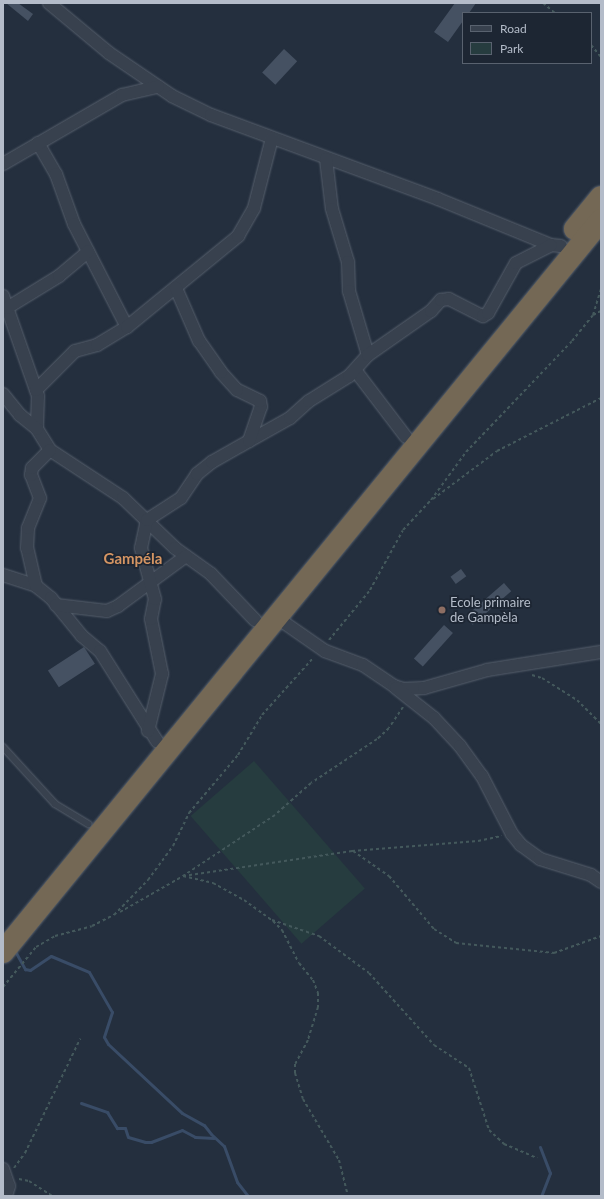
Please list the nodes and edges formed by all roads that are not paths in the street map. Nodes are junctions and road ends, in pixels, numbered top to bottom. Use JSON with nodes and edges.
{"nodes":[{"id":1,"x":49,"y":3,"type":"edge"},
{"id":2,"x":158,"y":87,"type":"junction"},
{"id":3,"x":272,"y":138,"type":"junction"},
{"id":4,"x":38,"y":144,"type":"junction"},
{"id":5,"x":326,"y":158,"type":"junction"},
{"id":6,"x":3,"y":164,"type":"edge"},
{"id":7,"x":601,"y":197,"type":"edge"},
{"id":8,"x":601,"y":220,"type":"edge"},
{"id":9,"x":556,"y":246,"type":"junction"},
{"id":10,"x":88,"y":252,"type":"junction"},
{"id":11,"x":176,"y":288,"type":"junction"},
{"id":12,"x":3,"y":296,"type":"edge"},
{"id":13,"x":7,"y":308,"type":"junction"},
{"id":14,"x":127,"y":327,"type":"junction"},
{"id":15,"x":368,"y":355,"type":"junction"},
{"id":16,"x":354,"y":370,"type":"junction"},
{"id":17,"x":36,"y":390,"type":"junction"},
{"id":18,"x":3,"y":394,"type":"edge"},
{"id":19,"x":37,"y":429,"type":"junction"},
{"id":20,"x":406,"y":437,"type":"junction"},
{"id":21,"x":249,"y":441,"type":"junction"},
{"id":22,"x":50,"y":450,"type":"junction"},
{"id":23,"x":147,"y":520,"type":"junction"},
{"id":24,"x":186,"y":556,"type":"junction"},
{"id":25,"x":3,"y":575,"type":"edge"},
{"id":26,"x":150,"y":582,"type":"junction"},
{"id":27,"x":36,"y":586,"type":"junction"},
{"id":28,"x":56,"y":605,"type":"junction"},
{"id":29,"x":276,"y":617,"type":"junction"},
{"id":30,"x":255,"y":620,"type":"junction"},
{"id":31,"x":601,"y":652,"type":"edge"},
{"id":32,"x":394,"y":686,"type":"junction"},
{"id":33,"x":153,"y":736,"type":"junction"},
{"id":34,"x":3,"y":747,"type":"edge"},
{"id":35,"x":88,"y":824,"type":"junction"},
{"id":36,"x":601,"y":882,"type":"edge"},
{"id":37,"x":4,"y":928,"type":"edge"},
{"id":38,"x":3,"y":952,"type":"edge"},
{"id":39,"x":5,"y":1173,"type":"edge"},
{"id":40,"x":6,"y":1196,"type":"edge"}],
"edges":[{"from":1,"to":2,"type":"street"},
{"from":2,"to":3,"type":"street"},
{"from":2,"to":4,"type":"street"},
{"from":3,"to":5,"type":"street"},
{"from":3,"to":11,"type":"street"},
{"from":4,"to":6,"type":"street"},
{"from":4,"to":10,"type":"street"},
{"from":5,"to":9,"type":"street"},
{"from":5,"to":15,"type":"street"},
{"from":7,"to":9,"type":"highway"},
{"from":8,"to":29,"type":"highway"},
{"from":9,"to":15,"type":"street"},
{"from":9,"to":20,"type":"highway"},
{"from":10,"to":13,"type":"street"},
{"from":10,"to":14,"type":"street"},
{"from":11,"to":14,"type":"street"},
{"from":11,"to":21,"type":"street"},
{"from":12,"to":13,"type":"street"},
{"from":13,"to":17,"type":"street"},
{"from":14,"to":17,"type":"street"},
{"from":15,"to":16,"type":"street"},
{"from":16,"to":20,"type":"street"},
{"from":16,"to":21,"type":"street"},
{"from":17,"to":19,"type":"street"},
{"from":18,"to":19,"type":"street"},
{"from":19,"to":22,"type":"street"},
{"from":20,"to":30,"type":"highway"},
{"from":21,"to":23,"type":"street"},
{"from":22,"to":23,"type":"street"},
{"from":22,"to":27,"type":"street"},
{"from":23,"to":24,"type":"street"},
{"from":23,"to":26,"type":"street"},
{"from":24,"to":26,"type":"street"},
{"from":24,"to":30,"type":"street"},
{"from":25,"to":27,"type":"street"},
{"from":26,"to":28,"type":"street"},
{"from":26,"to":33,"type":"street"},
{"from":27,"to":28,"type":"street"},
{"from":28,"to":33,"type":"street"},
{"from":29,"to":32,"type":"street"},
{"from":29,"to":38,"type":"highway"},
{"from":30,"to":33,"type":"highway"},
{"from":31,"to":32,"type":"street"},
{"from":32,"to":36,"type":"street"},
{"from":33,"to":35,"type":"highway"},
{"from":34,"to":35,"type":"lane"},
{"from":35,"to":37,"type":"highway"},
{"from":39,"to":40,"type":"street"}]}
